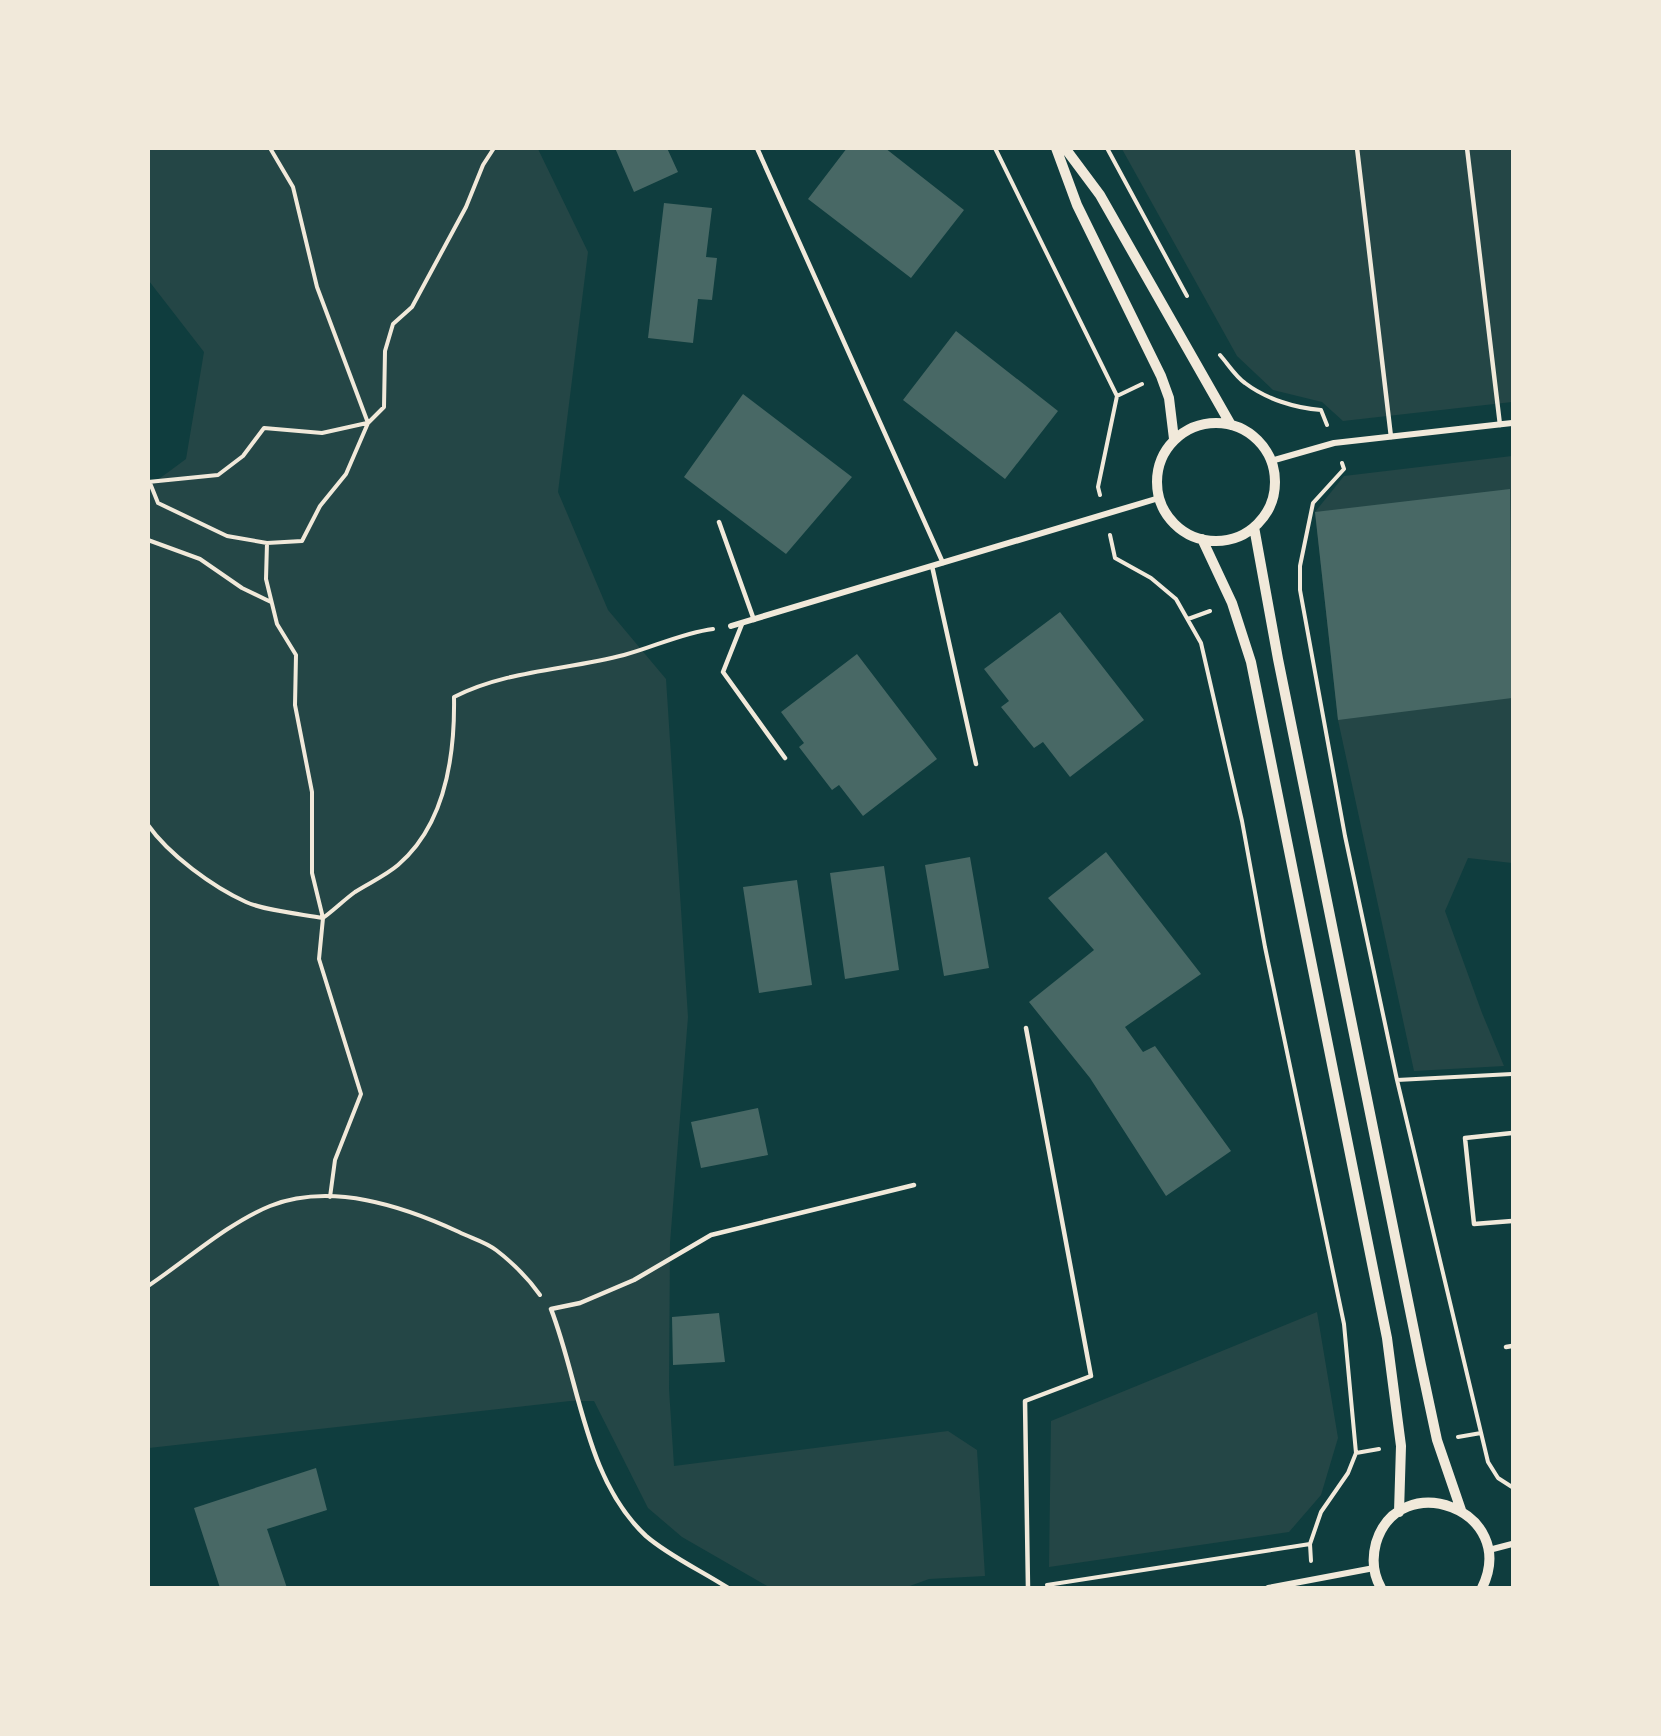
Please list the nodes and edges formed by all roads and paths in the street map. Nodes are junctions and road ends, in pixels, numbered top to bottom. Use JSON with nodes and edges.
{"nodes":[{"id":1,"x":270,"y":148,"type":"edge"},
{"id":2,"x":494,"y":148,"type":"edge"},
{"id":3,"x":757,"y":148,"type":"edge"},
{"id":4,"x":995,"y":148,"type":"edge"},
{"id":5,"x":1056,"y":148,"type":"edge"},
{"id":6,"x":1065,"y":148,"type":"edge"},
{"id":7,"x":1107,"y":148,"type":"edge"},
{"id":8,"x":1357,"y":148,"type":"edge"},
{"id":9,"x":1467,"y":148,"type":"edge"},
{"id":10,"x":1190,"y":301,"type":"dead end"},
{"id":11,"x":1217,"y":351,"type":"dead end"},
{"id":12,"x":1321,"y":410,"type":"dead end"},
{"id":13,"x":368,"y":423,"type":"junction"},
{"id":14,"x":1512,"y":423,"type":"edge"},
{"id":15,"x":1231,"y":425,"type":"junction"},
{"id":16,"x":1500,"y":425,"type":"junction"},
{"id":17,"x":1391,"y":437,"type":"junction"},
{"id":18,"x":1174,"y":440,"type":"junction"},
{"id":19,"x":1271,"y":461,"type":"junction"},
{"id":20,"x":1344,"y":469,"type":"dead end"},
{"id":21,"x":149,"y":482,"type":"edge"},
{"id":22,"x":1098,"y":487,"type":"dead end"},
{"id":23,"x":1159,"y":498,"type":"junction"},
{"id":24,"x":719,"y":522,"type":"dead end"},
{"id":25,"x":1254,"y":527,"type":"junction"},
{"id":26,"x":1202,"y":539,"type":"junction"},
{"id":27,"x":148,"y":540,"type":"edge"},
{"id":28,"x":267,"y":543,"type":"junction"},
{"id":29,"x":1116,"y":558,"type":"dead end"},
{"id":30,"x":943,"y":563,"type":"junction"},
{"id":31,"x":932,"y":566,"type":"junction"},
{"id":32,"x":272,"y":602,"type":"junction"},
{"id":33,"x":754,"y":620,"type":"junction"},
{"id":34,"x":742,"y":624,"type":"junction"},
{"id":35,"x":731,"y":627,"type":"joint"},
{"id":36,"x":784,"y":758,"type":"dead end"},
{"id":37,"x":976,"y":764,"type":"dead end"},
{"id":38,"x":148,"y":825,"type":"edge"},
{"id":39,"x":323,"y":918,"type":"junction"},
{"id":40,"x":1026,"y":1028,"type":"dead end"},
{"id":41,"x":1512,"y":1074,"type":"edge"},
{"id":42,"x":1397,"y":1080,"type":"junction"},
{"id":43,"x":1512,"y":1133,"type":"edge"},
{"id":44,"x":914,"y":1185,"type":"dead end"},
{"id":45,"x":330,"y":1197,"type":"junction"},
{"id":46,"x":1512,"y":1221,"type":"edge"},
{"id":47,"x":148,"y":1286,"type":"edge"},
{"id":48,"x":551,"y":1310,"type":"junction"},
{"id":49,"x":1512,"y":1346,"type":"edge"},
{"id":50,"x":1506,"y":1347,"type":"dead end"},
{"id":51,"x":1512,"y":1487,"type":"edge"},
{"id":52,"x":1461,"y":1510,"type":"junction"},
{"id":53,"x":1399,"y":1512,"type":"junction"},
{"id":54,"x":1310,"y":1544,"type":"junction"},
{"id":55,"x":1512,"y":1544,"type":"edge"},
{"id":56,"x":1489,"y":1550,"type":"junction"},
{"id":57,"x":1374,"y":1568,"type":"junction"},
{"id":58,"x":1313,"y":1580,"type":"junction"},
{"id":59,"x":1042,"y":1586,"type":"dead end"},
{"id":60,"x":728,"y":1587,"type":"edge"},
{"id":61,"x":1028,"y":1587,"type":"edge"},
{"id":62,"x":1268,"y":1587,"type":"edge"},
{"id":63,"x":1381,"y":1587,"type":"edge"},
{"id":64,"x":1482,"y":1587,"type":"edge"}],
"edges":[{"from":1,"to":13,"type":"path"},
{"from":2,"to":13,"type":"path"},
{"from":3,"to":30,"type":"lane"},
{"from":4,"to":22,"type":"path"},
{"from":5,"to":18,"type":"street"},
{"from":6,"to":15,"type":"street"},
{"from":7,"to":10,"type":"path"},
{"from":8,"to":17,"type":"lane"},
{"from":9,"to":16,"type":"lane"},
{"from":11,"to":12,"type":"path"},
{"from":13,"to":21,"type":"path"},
{"from":13,"to":28,"type":"path"},
{"from":14,"to":16,"type":"street"},
{"from":15,"to":18,"type":"street"},
{"from":15,"to":19,"type":"street"},
{"from":16,"to":17,"type":"street"},
{"from":17,"to":19,"type":"street"},
{"from":18,"to":23,"type":"street"},
{"from":19,"to":25,"type":"street"},
{"from":20,"to":42,"type":"path"},
{"from":21,"to":28,"type":"path"},
{"from":23,"to":26,"type":"street"},
{"from":23,"to":30,"type":"street"},
{"from":24,"to":33,"type":"lane"},
{"from":25,"to":26,"type":"street"},
{"from":25,"to":52,"type":"street"},
{"from":26,"to":53,"type":"street"},
{"from":27,"to":32,"type":"path"},
{"from":28,"to":32,"type":"path"},
{"from":29,"to":54,"type":"path"},
{"from":30,"to":31,"type":"street"},
{"from":31,"to":33,"type":"street"},
{"from":31,"to":37,"type":"lane"},
{"from":32,"to":39,"type":"path"},
{"from":33,"to":34,"type":"street"},
{"from":34,"to":35,"type":"street"},
{"from":34,"to":36,"type":"lane"},
{"from":35,"to":39,"type":"path"},
{"from":38,"to":39,"type":"path"},
{"from":39,"to":45,"type":"path"},
{"from":40,"to":61,"type":"lane"},
{"from":41,"to":42,"type":"path"},
{"from":42,"to":51,"type":"path"},
{"from":43,"to":46,"type":"lane"},
{"from":44,"to":48,"type":"lane"},
{"from":45,"to":47,"type":"path"},
{"from":45,"to":48,"type":"path"},
{"from":48,"to":60,"type":"lane"},
{"from":49,"to":50,"type":"lane"},
{"from":52,"to":53,"type":"street"},
{"from":52,"to":56,"type":"street"},
{"from":53,"to":57,"type":"street"},
{"from":54,"to":58,"type":"path"},
{"from":54,"to":59,"type":"path"},
{"from":55,"to":56,"type":"street"},
{"from":56,"to":64,"type":"street"},
{"from":57,"to":58,"type":"street"},
{"from":57,"to":63,"type":"street"},
{"from":58,"to":62,"type":"street"}]}
